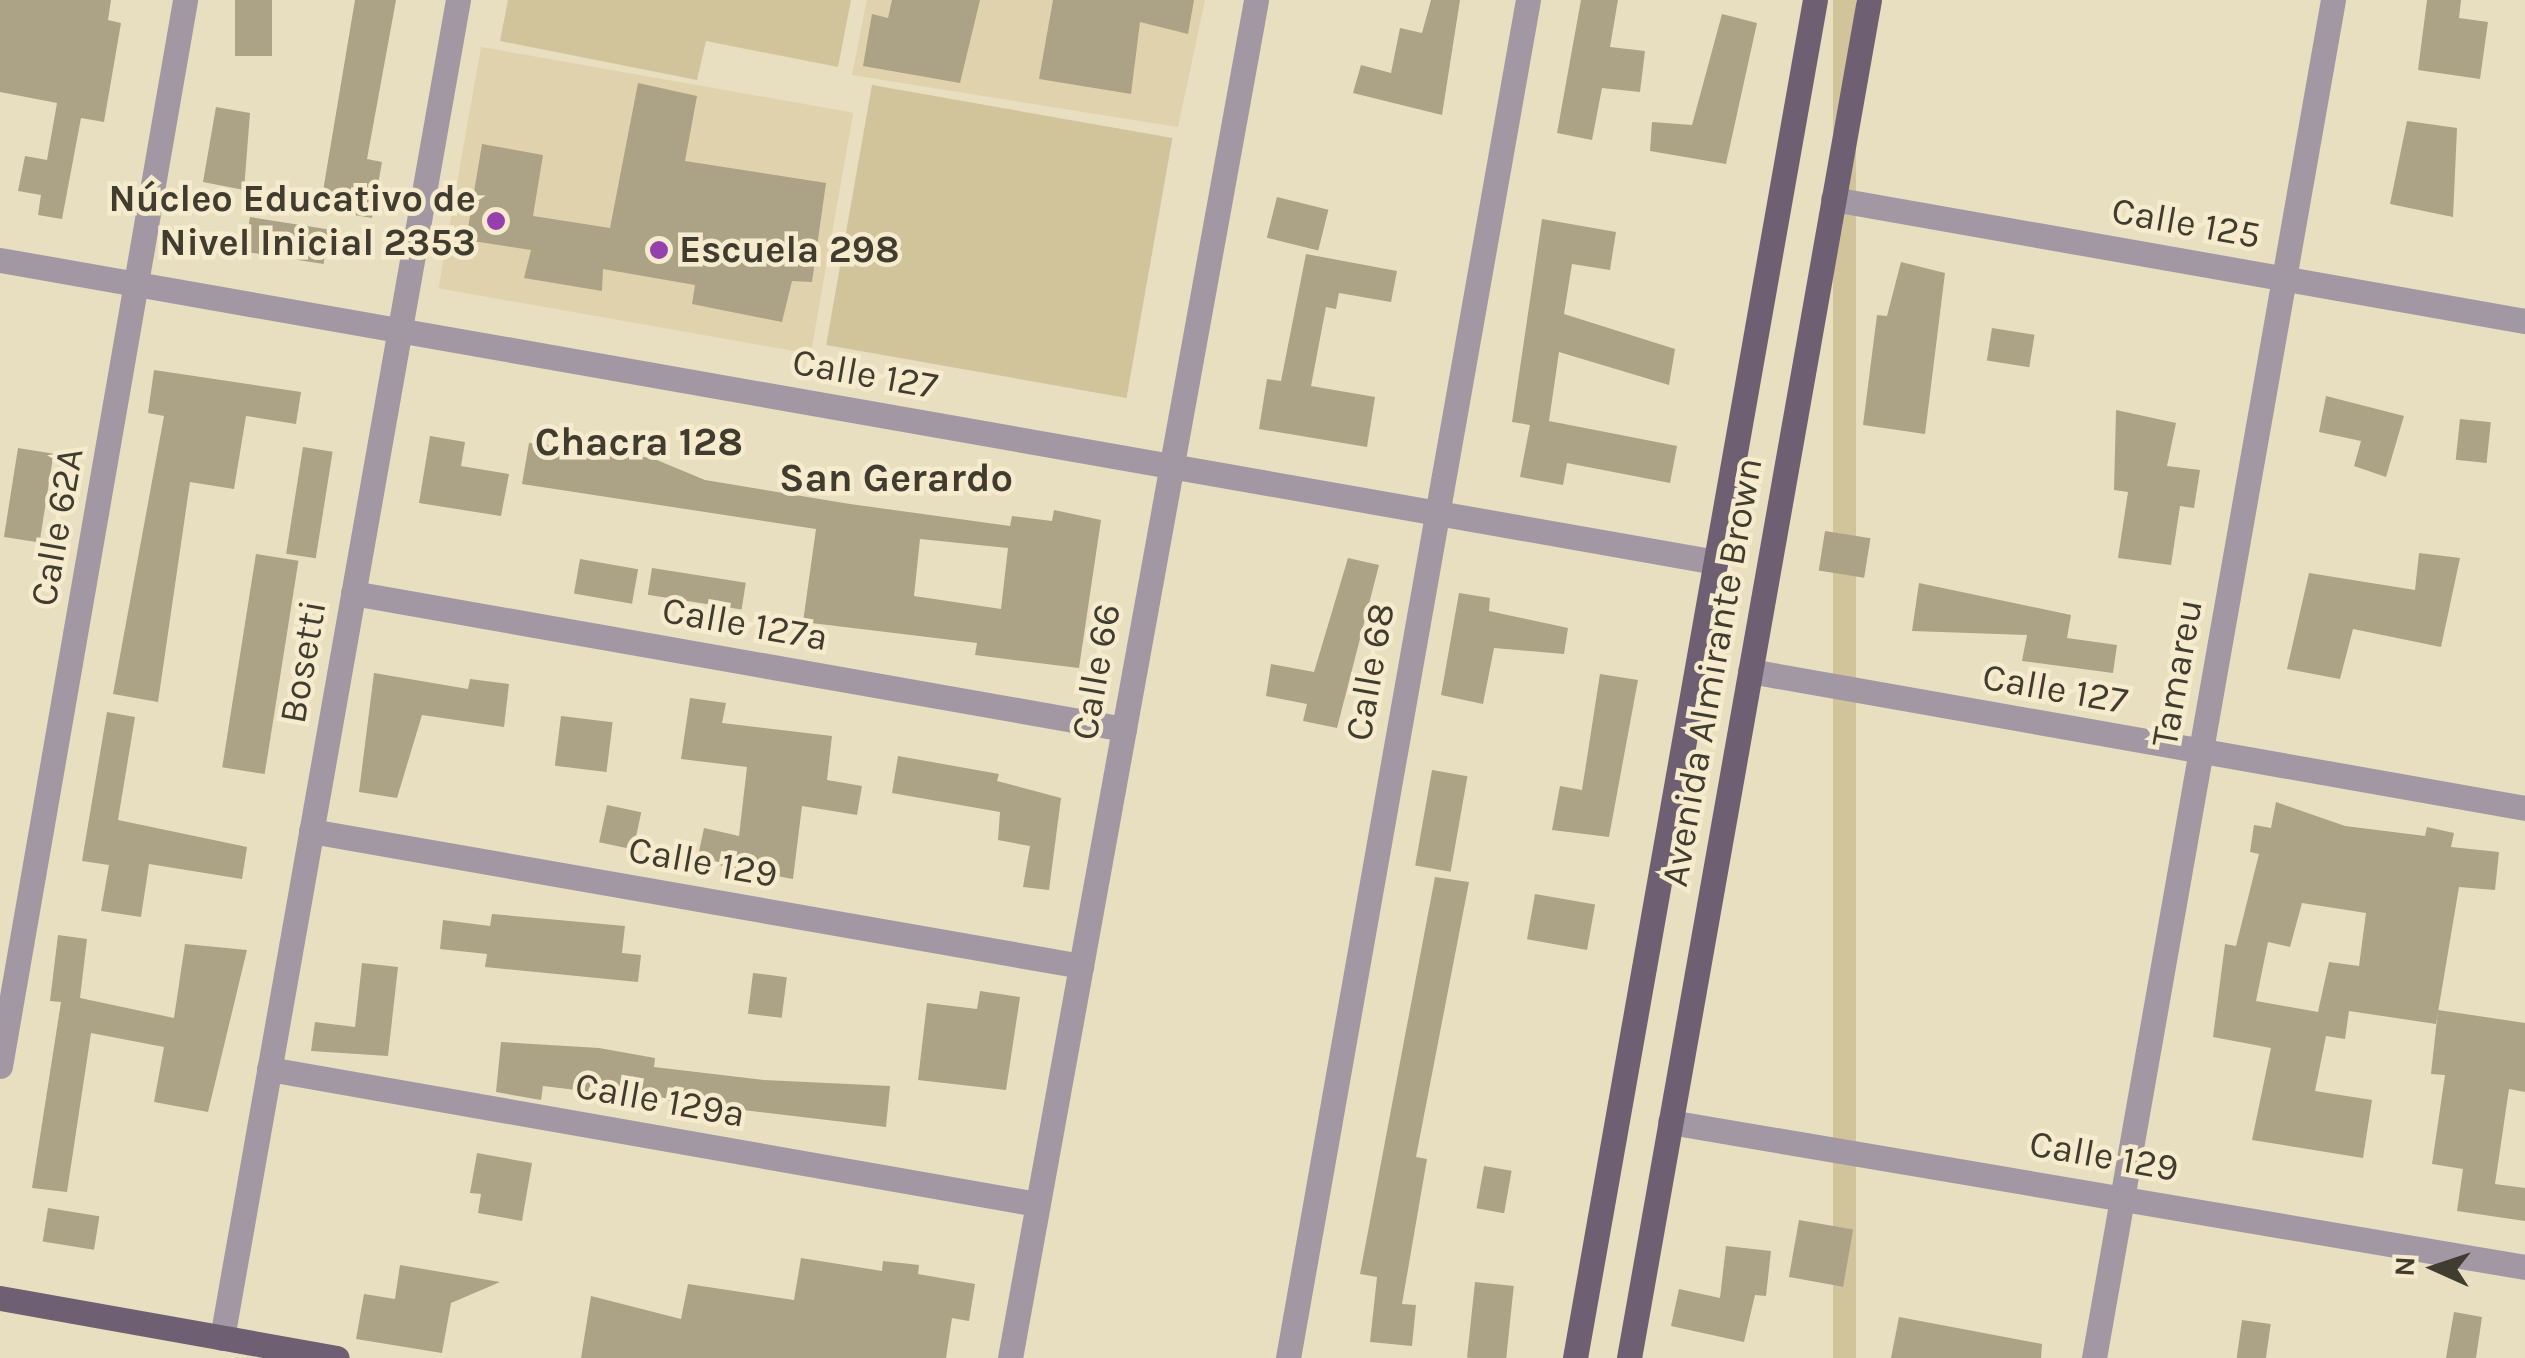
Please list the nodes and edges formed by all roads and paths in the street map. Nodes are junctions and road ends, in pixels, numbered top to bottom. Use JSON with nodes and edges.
{"nodes":[{"id":1,"x":185,"y":0,"type":"edge"},
{"id":2,"x":458,"y":0,"type":"edge"},
{"id":3,"x":1256,"y":0,"type":"edge"},
{"id":4,"x":1528,"y":0,"type":"edge"},
{"id":5,"x":1815,"y":0,"type":"edge"},
{"id":6,"x":1869,"y":0,"type":"edge"},
{"id":7,"x":2333,"y":0,"type":"edge"},
{"id":8,"x":1834,"y":199,"type":"junction"},
{"id":9,"x":0,"y":260,"type":"edge"},
{"id":10,"x":2284,"y":279,"type":"junction"},
{"id":11,"x":137,"y":284,"type":"junction"},
{"id":12,"x":2525,"y":321,"type":"edge"},
{"id":13,"x":399,"y":330,"type":"junction"},
{"id":14,"x":1171,"y":465,"type":"junction"},
{"id":15,"x":1436,"y":512,"type":"junction"},
{"id":16,"x":1717,"y":562,"type":"junction"},
{"id":17,"x":353,"y":594,"type":"junction"},
{"id":18,"x":1750,"y":671,"type":"junction"},
{"id":19,"x":1124,"y":729,"type":"junction"},
{"id":20,"x":2201,"y":752,"type":"junction"},
{"id":21,"x":2525,"y":808,"type":"edge"},
{"id":22,"x":312,"y":831,"type":"junction"},
{"id":23,"x":1081,"y":966,"type":"junction"},
{"id":24,"x":0,"y":1066,"type":"edge"},
{"id":25,"x":269,"y":1070,"type":"junction"},
{"id":26,"x":1670,"y":1122,"type":"junction"},
{"id":27,"x":2122,"y":1197,"type":"junction"},
{"id":28,"x":1038,"y":1204,"type":"junction"},
{"id":29,"x":2525,"y":1267,"type":"edge"},
{"id":30,"x":0,"y":1298,"type":"edge"},
{"id":31,"x":222,"y":1338,"type":"junction"},
{"id":32,"x":337,"y":1358,"type":"edge"},
{"id":33,"x":1010,"y":1358,"type":"edge"},
{"id":34,"x":1288,"y":1358,"type":"edge"},
{"id":35,"x":1575,"y":1358,"type":"edge"},
{"id":36,"x":1629,"y":1358,"type":"edge"},
{"id":37,"x":2094,"y":1358,"type":"edge"}],
"edges":[{"from":1,"to":11,"type":"street","name":"Calle 62A"},
{"from":2,"to":13,"type":"street","name":"Bosetti"},
{"from":3,"to":14,"type":"street","name":"Calle 66"},
{"from":4,"to":15,"type":"street","name":"Calle 68"},
{"from":5,"to":16,"type":"main road","name":"Avenida Almirante Brown"},
{"from":6,"to":8,"type":"main road","name":"Avenida Almirante Brown"},
{"from":7,"to":10,"type":"street","name":"Tamareu"},
{"from":8,"to":10,"type":"street","name":"Calle 125"},
{"from":8,"to":18,"type":"main road","name":"Avenida Almirante Brown"},
{"from":9,"to":11,"type":"street","name":"Calle 127"},
{"from":10,"to":12,"type":"street","name":"Calle 125"},
{"from":10,"to":20,"type":"street","name":"Tamareu"},
{"from":11,"to":13,"type":"street","name":"Calle 127"},
{"from":11,"to":24,"type":"street","name":"Calle 62A"},
{"from":13,"to":14,"type":"street","name":"Calle 127"},
{"from":13,"to":17,"type":"street","name":"Bosetti"},
{"from":14,"to":15,"type":"street","name":"Calle 127"},
{"from":14,"to":19,"type":"street","name":"Calle 66"},
{"from":15,"to":16,"type":"street","name":"Calle 127"},
{"from":15,"to":34,"type":"street","name":"Calle 68"},
{"from":16,"to":35,"type":"main road","name":"Avenida Almirante Brown"},
{"from":17,"to":19,"type":"street","name":"Calle 127a"},
{"from":17,"to":22,"type":"street","name":"Bosetti"},
{"from":18,"to":20,"type":"street","name":"Calle 127"},
{"from":18,"to":26,"type":"main road","name":"Avenida Almirante Brown"},
{"from":19,"to":23,"type":"street","name":"Calle 66"},
{"from":20,"to":21,"type":"street","name":"Calle 127"},
{"from":20,"to":27,"type":"street","name":"Tamareu"},
{"from":22,"to":23,"type":"street","name":"Calle 129"},
{"from":22,"to":25,"type":"street","name":"Bosetti"},
{"from":23,"to":28,"type":"street","name":"Calle 66"},
{"from":25,"to":28,"type":"street","name":"Calle 129a"},
{"from":25,"to":31,"type":"street","name":"Bosetti"},
{"from":26,"to":27,"type":"street","name":"Calle 129"},
{"from":26,"to":36,"type":"main road","name":"Avenida Almirante Brown"},
{"from":27,"to":29,"type":"street","name":"Calle 129"},
{"from":27,"to":37,"type":"street","name":"Tamareu"},
{"from":28,"to":33,"type":"street","name":"Calle 66"},
{"from":30,"to":31,"type":"main road"},
{"from":31,"to":32,"type":"main road"}]}
